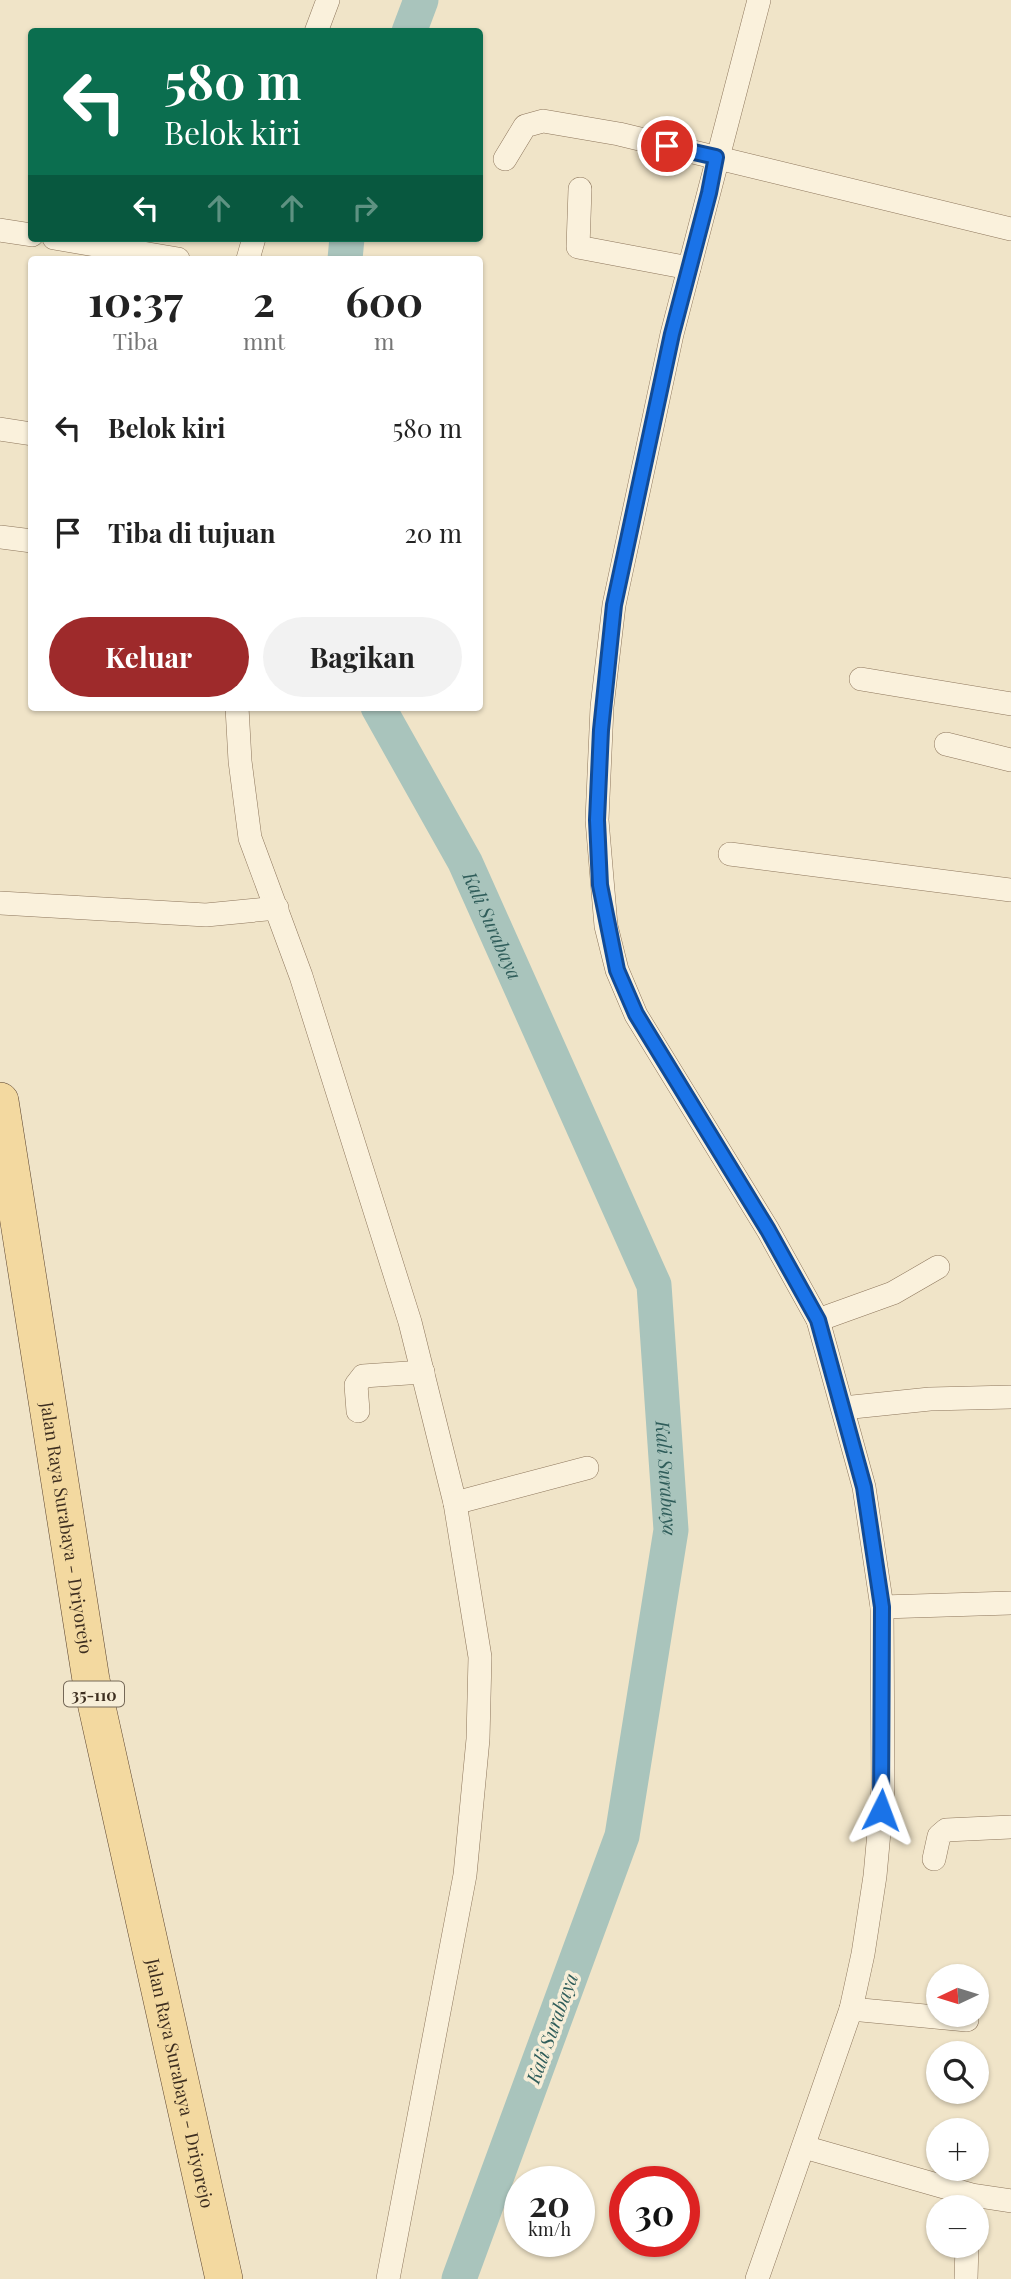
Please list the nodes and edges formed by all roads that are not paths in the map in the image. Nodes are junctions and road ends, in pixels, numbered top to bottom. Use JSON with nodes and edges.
{"nodes":[{"id":1,"x":328,"y":0,"type":"edge"},
{"id":2,"x":759,"y":0,"type":"edge"},
{"id":3,"x":318,"y":28,"type":"edge"},
{"id":4,"x":716,"y":157,"type":"junction"},
{"id":5,"x":505,"y":159,"type":"dead end"},
{"id":6,"x":580,"y":189,"type":"dead end"},
{"id":7,"x":1011,"y":229,"type":"edge"},
{"id":8,"x":0,"y":230,"type":"edge"},
{"id":9,"x":28,"y":234,"type":"edge"},
{"id":10,"x":78,"y":242,"type":"edge"},
{"id":11,"x":160,"y":256,"type":"edge"},
{"id":12,"x":690,"y":268,"type":"junction"},
{"id":13,"x":0,"y":429,"type":"edge"},
{"id":14,"x":28,"y":433,"type":"edge"},
{"id":15,"x":0,"y":537,"type":"edge"},
{"id":16,"x":28,"y":540,"type":"edge"},
{"id":17,"x":861,"y":679,"type":"dead end"},
{"id":18,"x":1011,"y":704,"type":"edge"},
{"id":19,"x":237,"y":711,"type":"edge"},
{"id":20,"x":946,"y":744,"type":"dead end"},
{"id":21,"x":1011,"y":760,"type":"edge"},
{"id":22,"x":730,"y":854,"type":"dead end"},
{"id":23,"x":1011,"y":890,"type":"edge"},
{"id":24,"x":0,"y":903,"type":"edge"},
{"id":25,"x":277,"y":908,"type":"junction"},
{"id":26,"x":0,"y":1101,"type":"edge"},
{"id":27,"x":938,"y":1267,"type":"dead end"},
{"id":28,"x":818,"y":1320,"type":"junction"},
{"id":29,"x":423,"y":1372,"type":"junction"},
{"id":30,"x":1011,"y":1397,"type":"edge"},
{"id":31,"x":843,"y":1408,"type":"junction"},
{"id":32,"x":358,"y":1411,"type":"dead end"},
{"id":33,"x":587,"y":1468,"type":"dead end"},
{"id":34,"x":455,"y":1503,"type":"junction"},
{"id":35,"x":1011,"y":1603,"type":"edge"},
{"id":36,"x":882,"y":1607,"type":"junction"},
{"id":37,"x":1011,"y":1827,"type":"edge"},
{"id":38,"x":934,"y":1859,"type":"dead end"},
{"id":39,"x":851,"y":2009,"type":"junction"},
{"id":40,"x":926,"y":2016,"type":"edge"},
{"id":41,"x":804,"y":2147,"type":"junction"},
{"id":42,"x":953,"y":2195,"type":"edge"},
{"id":43,"x":989,"y":2201,"type":"edge"},
{"id":44,"x":1011,"y":2201,"type":"edge"},
{"id":45,"x":967,"y":2258,"type":"edge"},
{"id":46,"x":224,"y":2279,"type":"edge"},
{"id":47,"x":388,"y":2279,"type":"edge"},
{"id":48,"x":757,"y":2279,"type":"edge"},
{"id":49,"x":966,"y":2279,"type":"edge"}],
"edges":[{"from":1,"to":3,"type":"street"},
{"from":2,"to":4,"type":"street"},
{"from":4,"to":5,"type":"street"},
{"from":4,"to":7,"type":"street"},
{"from":4,"to":12,"type":"street"},
{"from":6,"to":12,"type":"street"},
{"from":8,"to":9,"type":"street"},
{"from":10,"to":11,"type":"street"},
{"from":12,"to":28,"type":"street"},
{"from":13,"to":14,"type":"street"},
{"from":15,"to":16,"type":"street"},
{"from":17,"to":18,"type":"street"},
{"from":19,"to":25,"type":"street"},
{"from":20,"to":21,"type":"street"},
{"from":22,"to":23,"type":"street"},
{"from":24,"to":25,"type":"street"},
{"from":25,"to":29,"type":"street"},
{"from":26,"to":46,"type":"main road","name":"Jalan Raya Surabaya - Driyorejo","number":"35-110"},
{"from":27,"to":28,"type":"street"},
{"from":28,"to":31,"type":"street"},
{"from":29,"to":32,"type":"street"},
{"from":29,"to":34,"type":"street"},
{"from":30,"to":31,"type":"street"},
{"from":31,"to":36,"type":"street"},
{"from":33,"to":34,"type":"street"},
{"from":34,"to":47,"type":"street"},
{"from":35,"to":36,"type":"street"},
{"from":36,"to":39,"type":"street"},
{"from":37,"to":38,"type":"street"},
{"from":39,"to":40,"type":"street"},
{"from":39,"to":41,"type":"street"},
{"from":41,"to":42,"type":"street"},
{"from":41,"to":48,"type":"street"},
{"from":43,"to":44,"type":"street"},
{"from":45,"to":49,"type":"street"}]}
